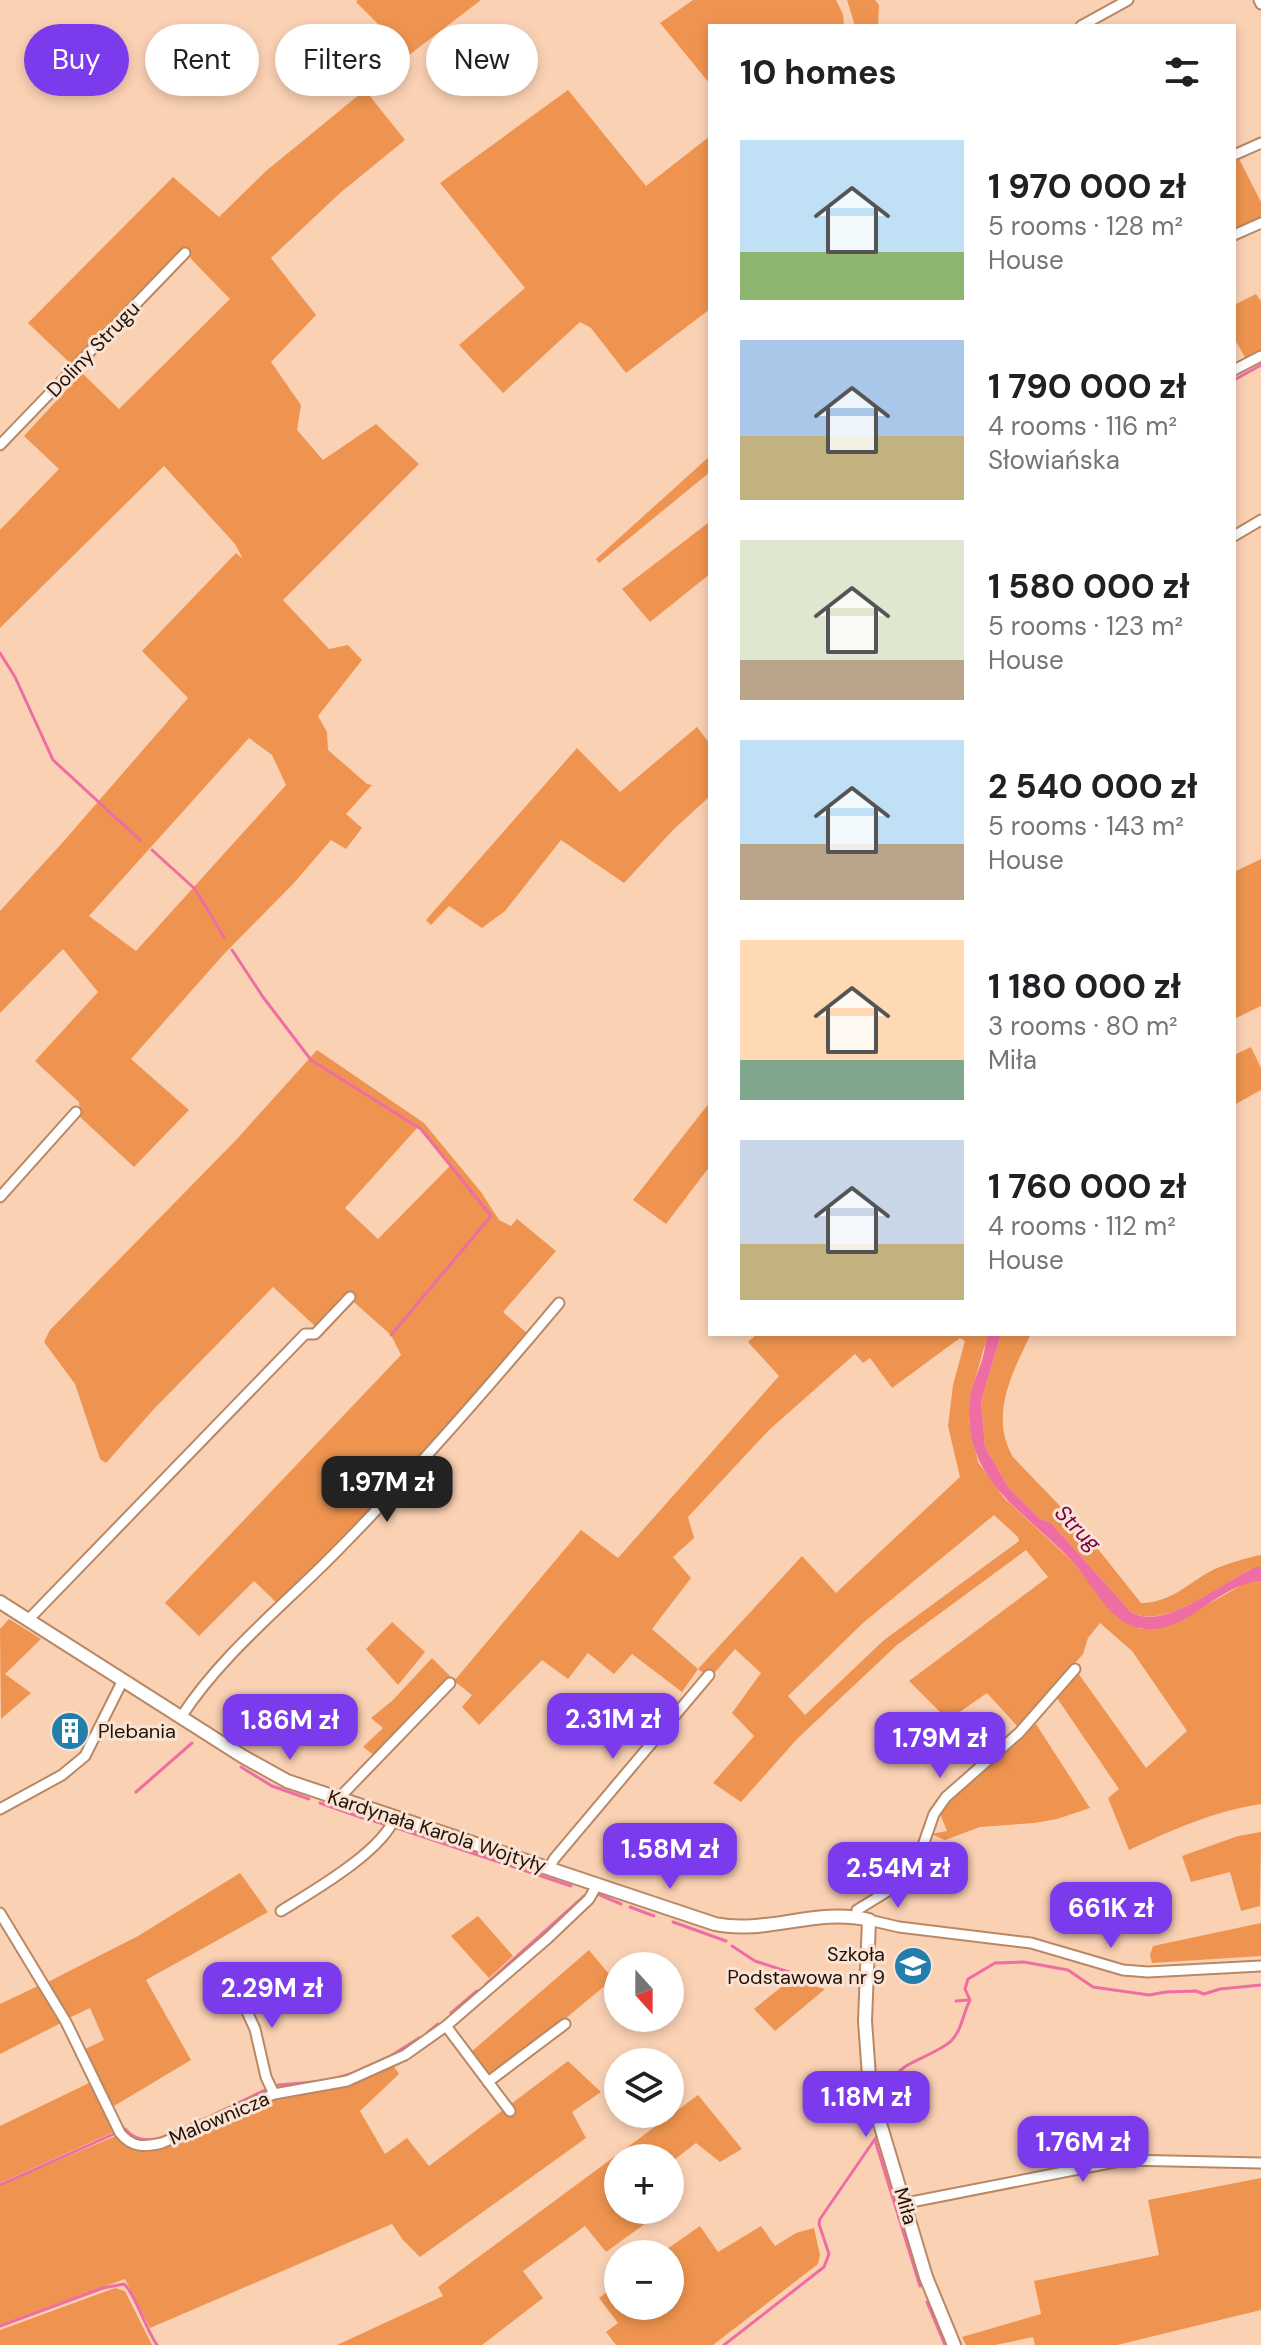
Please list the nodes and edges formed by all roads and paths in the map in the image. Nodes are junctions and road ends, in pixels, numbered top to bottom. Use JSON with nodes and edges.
{"nodes":[{"id":1,"x":1128,"y":0,"type":"edge"},
{"id":2,"x":1085,"y":24,"type":"edge"},
{"id":3,"x":1261,"y":143,"type":"edge"},
{"id":4,"x":1236,"y":154,"type":"edge"},
{"id":5,"x":1261,"y":223,"type":"edge"},
{"id":6,"x":1236,"y":234,"type":"edge"},
{"id":7,"x":185,"y":253,"type":"dead end"},
{"id":8,"x":1261,"y":356,"type":"edge"},
{"id":9,"x":1236,"y":369,"type":"edge"},
{"id":10,"x":0,"y":445,"type":"edge"},
{"id":11,"x":1261,"y":520,"type":"edge"},
{"id":12,"x":1236,"y":535,"type":"edge"},
{"id":13,"x":76,"y":1112,"type":"dead end"},
{"id":14,"x":0,"y":1197,"type":"edge"},
{"id":15,"x":350,"y":1297,"type":"dead end"},
{"id":16,"x":559,"y":1303,"type":"dead end"},
{"id":17,"x":0,"y":1602,"type":"edge"},
{"id":18,"x":28,"y":1620,"type":"junction"},
{"id":19,"x":1075,"y":1669,"type":"dead end"},
{"id":20,"x":709,"y":1675,"type":"dead end"},
{"id":21,"x":123,"y":1680,"type":"junction"},
{"id":22,"x":450,"y":1683,"type":"dead end"},
{"id":23,"x":181,"y":1717,"type":"junction"},
{"id":24,"x":339,"y":1798,"type":"junction"},
{"id":25,"x":0,"y":1809,"type":"edge"},
{"id":26,"x":395,"y":1817,"type":"junction"},
{"id":27,"x":549,"y":1869,"type":"junction"},
{"id":28,"x":597,"y":1885,"type":"junction"},
{"id":29,"x":281,"y":1911,"type":"dead end"},
{"id":30,"x":0,"y":1913,"type":"edge"},
{"id":31,"x":863,"y":1918,"type":"junction"},
{"id":32,"x":1261,"y":1966,"type":"edge"},
{"id":33,"x":233,"y":1981,"type":"dead end"},
{"id":34,"x":565,"y":2024,"type":"dead end"},
{"id":35,"x":446,"y":2026,"type":"junction"},
{"id":36,"x":488,"y":2082,"type":"junction"},
{"id":37,"x":274,"y":2094,"type":"junction"},
{"id":38,"x":510,"y":2111,"type":"dead end"},
{"id":39,"x":1261,"y":2163,"type":"edge"},
{"id":40,"x":906,"y":2203,"type":"junction"},
{"id":41,"x":954,"y":2345,"type":"edge"}],
"edges":[{"from":1,"to":2,"type":"street"},
{"from":3,"to":4,"type":"street"},
{"from":5,"to":6,"type":"street"},
{"from":7,"to":10,"type":"street","name":"Doliny Strugu"},
{"from":8,"to":9,"type":"street"},
{"from":11,"to":12,"type":"street"},
{"from":13,"to":14,"type":"street"},
{"from":15,"to":18,"type":"street"},
{"from":16,"to":23,"type":"street"},
{"from":17,"to":18,"type":"street","name":"Kardynała Karola Wojtyły"},
{"from":18,"to":21,"type":"street","name":"Kardynała Karola Wojtyły"},
{"from":19,"to":31,"type":"street"},
{"from":20,"to":27,"type":"street"},
{"from":21,"to":23,"type":"street","name":"Kardynała Karola Wojtyły"},
{"from":21,"to":25,"type":"street"},
{"from":22,"to":24,"type":"street"},
{"from":23,"to":24,"type":"street","name":"Kardynała Karola Wojtyły"},
{"from":24,"to":26,"type":"street","name":"Kardynała Karola Wojtyły"},
{"from":26,"to":27,"type":"street","name":"Kardynała Karola Wojtyły"},
{"from":26,"to":29,"type":"street"},
{"from":27,"to":28,"type":"street","name":"Kardynała Karola Wojtyły"},
{"from":28,"to":31,"type":"street","name":"Kardynała Karola Wojtyły"},
{"from":28,"to":35,"type":"street","name":"Malownicza"},
{"from":30,"to":37,"type":"street","name":"Malownicza"},
{"from":31,"to":32,"type":"street","name":"Kardynała Karola Wojtyły"},
{"from":31,"to":40,"type":"street","name":"Miła"},
{"from":33,"to":37,"type":"street"},
{"from":34,"to":36,"type":"street"},
{"from":35,"to":36,"type":"street"},
{"from":35,"to":37,"type":"street","name":"Malownicza"},
{"from":36,"to":38,"type":"street"},
{"from":39,"to":40,"type":"street"},
{"from":40,"to":41,"type":"street","name":"Miła"}]}
